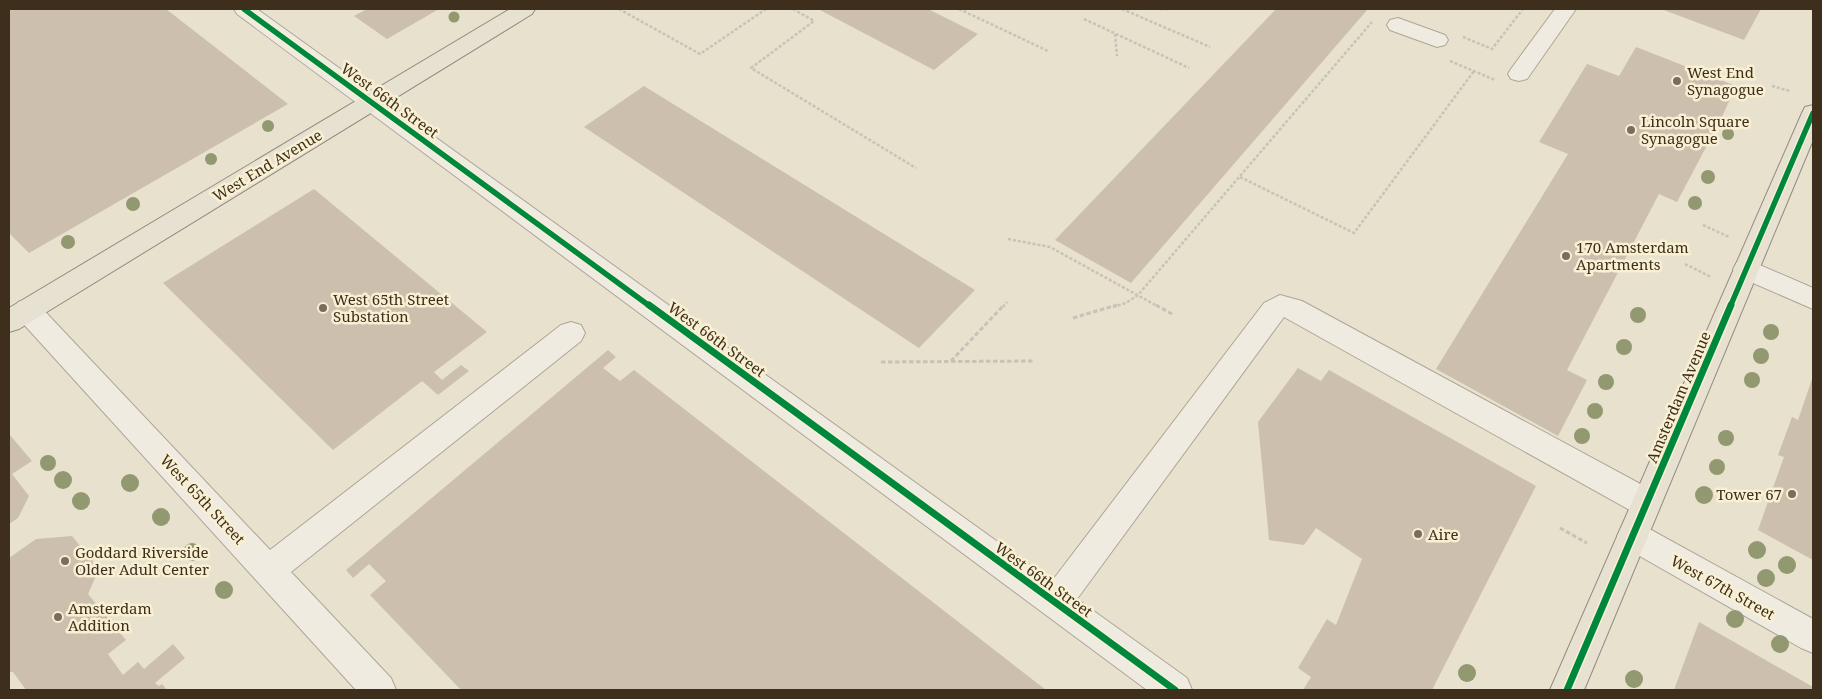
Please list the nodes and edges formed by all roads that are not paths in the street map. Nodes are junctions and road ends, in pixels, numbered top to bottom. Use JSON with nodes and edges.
{"nodes":[{"id":1,"x":244,"y":9,"type":"edge"},
{"id":2,"x":524,"y":9,"type":"edge"},
{"id":3,"x":1566,"y":9,"type":"edge"},
{"id":4,"x":1398,"y":25,"type":"dead end"},
{"id":5,"x":1437,"y":40,"type":"dead end"},
{"id":6,"x":1519,"y":74,"type":"dead end"},
{"id":7,"x":371,"y":102,"type":"junction"},
{"id":8,"x":1813,"y":113,"type":"edge"},
{"id":9,"x":1746,"y":269,"type":"junction"},
{"id":10,"x":1813,"y":299,"type":"edge"},
{"id":11,"x":18,"y":315,"type":"edge"},
{"id":12,"x":571,"y":333,"type":"dead end"},
{"id":13,"x":1646,"y":503,"type":"junction"},
{"id":14,"x":1633,"y":536,"type":"junction"},
{"id":15,"x":269,"y":570,"type":"junction"},
{"id":16,"x":1055,"y":603,"type":"junction"},
{"id":17,"x":1813,"y":637,"type":"edge"},
{"id":18,"x":379,"y":690,"type":"edge"},
{"id":19,"x":1175,"y":690,"type":"edge"},
{"id":20,"x":1567,"y":690,"type":"edge"}],
"edges":[{"from":1,"to":7,"type":"street","name":"West 66th Street"},
{"from":2,"to":7,"type":"main road","name":"West End Avenue"},
{"from":3,"to":6,"type":"street"},
{"from":4,"to":5,"type":"street"},
{"from":7,"to":11,"type":"main road","name":"West End Avenue"},
{"from":7,"to":16,"type":"street","name":"West 66th Street"},
{"from":8,"to":9,"type":"main road","name":"Amsterdam Avenue"},
{"from":9,"to":10,"type":"street"},
{"from":9,"to":13,"type":"main road","name":"Amsterdam Avenue"},
{"from":11,"to":15,"type":"street","name":"West 65th Street"},
{"from":12,"to":15,"type":"street"},
{"from":13,"to":14,"type":"main road","name":"Amsterdam Avenue"},
{"from":13,"to":16,"type":"street"},
{"from":14,"to":17,"type":"street","name":"West 67th Street"},
{"from":14,"to":20,"type":"main road","name":"Amsterdam Avenue"},
{"from":15,"to":18,"type":"street","name":"West 65th Street"},
{"from":16,"to":19,"type":"street","name":"West 66th Street"}]}
